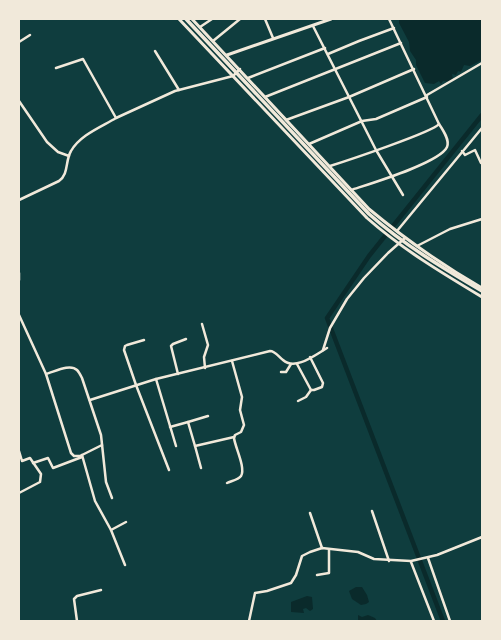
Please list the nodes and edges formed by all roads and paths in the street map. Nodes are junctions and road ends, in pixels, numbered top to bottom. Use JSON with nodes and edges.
{"nodes":[{"id":1,"x":180,"y":19,"type":"edge"},
{"id":2,"x":186,"y":19,"type":"edge"},
{"id":3,"x":192,"y":19,"type":"edge"},
{"id":4,"x":212,"y":19,"type":"edge"},
{"id":5,"x":240,"y":19,"type":"edge"},
{"id":6,"x":264,"y":19,"type":"edge"},
{"id":7,"x":331,"y":19,"type":"edge"},
{"id":8,"x":389,"y":19,"type":"edge"},
{"id":9,"x":313,"y":26,"type":"junction"},
{"id":10,"x":200,"y":27,"type":"junction"},
{"id":11,"x":394,"y":28,"type":"junction"},
{"id":12,"x":30,"y":35,"type":"dead end"},
{"id":13,"x":273,"y":38,"type":"junction"},
{"id":14,"x":213,"y":41,"type":"junction"},
{"id":15,"x":19,"y":42,"type":"edge"},
{"id":16,"x":401,"y":43,"type":"junction"},
{"id":17,"x":325,"y":48,"type":"junction"},
{"id":18,"x":155,"y":51,"type":"dead end"},
{"id":19,"x":328,"y":54,"type":"junction"},
{"id":20,"x":227,"y":55,"type":"junction"},
{"id":21,"x":220,"y":62,"type":"junction"},
{"id":22,"x":482,"y":63,"type":"edge"},
{"id":23,"x":56,"y":68,"type":"dead end"},
{"id":24,"x":240,"y":69,"type":"junction"},
{"id":25,"x":335,"y":69,"type":"junction"},
{"id":26,"x":414,"y":69,"type":"junction"},
{"id":27,"x":233,"y":76,"type":"junction"},
{"id":28,"x":248,"y":78,"type":"junction"},
{"id":29,"x":179,"y":90,"type":"junction"},
{"id":30,"x":427,"y":96,"type":"junction"},
{"id":31,"x":265,"y":97,"type":"junction"},
{"id":32,"x":349,"y":97,"type":"junction"},
{"id":33,"x":19,"y":101,"type":"edge"},
{"id":34,"x":116,"y":118,"type":"junction"},
{"id":35,"x":286,"y":120,"type":"junction"},
{"id":36,"x":362,"y":121,"type":"junction"},
{"id":37,"x":439,"y":124,"type":"junction"},
{"id":38,"x":482,"y":128,"type":"edge"},
{"id":39,"x":309,"y":144,"type":"junction"},
{"id":40,"x":376,"y":150,"type":"junction"},
{"id":41,"x":462,"y":151,"type":"junction"},
{"id":42,"x":69,"y":156,"type":"junction"},
{"id":43,"x":481,"y":163,"type":"edge"},
{"id":44,"x":330,"y":166,"type":"junction"},
{"id":45,"x":391,"y":176,"type":"junction"},
{"id":46,"x":351,"y":190,"type":"junction"},
{"id":47,"x":403,"y":195,"type":"dead end"},
{"id":48,"x":19,"y":200,"type":"edge"},
{"id":49,"x":482,"y":219,"type":"edge"},
{"id":50,"x":396,"y":231,"type":"junction"},
{"id":51,"x":405,"y":238,"type":"junction"},
{"id":52,"x":398,"y":244,"type":"junction"},
{"id":53,"x":417,"y":246,"type":"junction"},
{"id":54,"x":19,"y":273,"type":"edge"},
{"id":55,"x":19,"y":280,"type":"edge"},
{"id":56,"x":482,"y":288,"type":"edge"},
{"id":57,"x":482,"y":291,"type":"edge"},
{"id":58,"x":482,"y":297,"type":"edge"},
{"id":59,"x":19,"y":315,"type":"edge"},
{"id":60,"x":202,"y":324,"type":"dead end"},
{"id":61,"x":186,"y":339,"type":"dead end"},
{"id":62,"x":144,"y":340,"type":"dead end"},
{"id":63,"x":327,"y":348,"type":"dead end"},
{"id":64,"x":323,"y":350,"type":"junction"},
{"id":65,"x":310,"y":357,"type":"junction"},
{"id":66,"x":232,"y":361,"type":"junction"},
{"id":67,"x":291,"y":364,"type":"junction"},
{"id":68,"x":297,"y":364,"type":"junction"},
{"id":69,"x":205,"y":368,"type":"junction"},
{"id":70,"x":281,"y":372,"type":"dead end"},
{"id":71,"x":46,"y":374,"type":"junction"},
{"id":72,"x":178,"y":374,"type":"junction"},
{"id":73,"x":156,"y":379,"type":"junction"},
{"id":74,"x":136,"y":385,"type":"junction"},
{"id":75,"x":311,"y":390,"type":"junction"},
{"id":76,"x":90,"y":400,"type":"junction"},
{"id":77,"x":298,"y":400,"type":"dead end"},
{"id":78,"x":208,"y":416,"type":"dead end"},
{"id":79,"x":188,"y":422,"type":"junction"},
{"id":80,"x":170,"y":427,"type":"junction"},
{"id":81,"x":234,"y":437,"type":"junction"},
{"id":82,"x":102,"y":445,"type":"junction"},
{"id":83,"x":176,"y":446,"type":"dead end"},
{"id":84,"x":195,"y":446,"type":"junction"},
{"id":85,"x":19,"y":451,"type":"edge"},
{"id":86,"x":82,"y":456,"type":"junction"},
{"id":87,"x":33,"y":463,"type":"junction"},
{"id":88,"x":201,"y":468,"type":"dead end"},
{"id":89,"x":169,"y":470,"type":"dead end"},
{"id":90,"x":227,"y":483,"type":"dead end"},
{"id":91,"x":19,"y":492,"type":"edge"},
{"id":92,"x":112,"y":498,"type":"dead end"},
{"id":93,"x":372,"y":511,"type":"dead end"},
{"id":94,"x":310,"y":513,"type":"dead end"},
{"id":95,"x":126,"y":522,"type":"dead end"},
{"id":96,"x":111,"y":530,"type":"junction"},
{"id":97,"x":482,"y":537,"type":"edge"},
{"id":98,"x":322,"y":548,"type":"junction"},
{"id":99,"x":329,"y":550,"type":"junction"},
{"id":100,"x":427,"y":558,"type":"junction"},
{"id":101,"x":389,"y":561,"type":"junction"},
{"id":102,"x":412,"y":561,"type":"junction"},
{"id":103,"x":126,"y":565,"type":"dead end"},
{"id":104,"x":317,"y":575,"type":"dead end"},
{"id":105,"x":101,"y":590,"type":"dead end"},
{"id":106,"x":76,"y":621,"type":"edge"},
{"id":107,"x":249,"y":621,"type":"edge"},
{"id":108,"x":434,"y":621,"type":"edge"},
{"id":109,"x":450,"y":621,"type":"edge"}],
"edges":[{"from":1,"to":21,"type":"street"},
{"from":2,"to":57,"type":"main road"},
{"from":3,"to":10,"type":"street"},
{"from":4,"to":10,"type":"street"},
{"from":5,"to":14,"type":"street"},
{"from":6,"to":13,"type":"street"},
{"from":7,"to":9,"type":"street"},
{"from":8,"to":11,"type":"street"},
{"from":9,"to":13,"type":"street"},
{"from":9,"to":17,"type":"street"},
{"from":10,"to":14,"type":"street"},
{"from":11,"to":16,"type":"street"},
{"from":11,"to":19,"type":"street"},
{"from":12,"to":15,"type":"street"},
{"from":13,"to":20,"type":"street"},
{"from":14,"to":20,"type":"street"},
{"from":16,"to":25,"type":"street"},
{"from":16,"to":26,"type":"street"},
{"from":17,"to":19,"type":"street"},
{"from":17,"to":28,"type":"street"},
{"from":18,"to":29,"type":"street"},
{"from":19,"to":25,"type":"street"},
{"from":20,"to":21,"type":"street"},
{"from":20,"to":24,"type":"street"},
{"from":21,"to":27,"type":"street"},
{"from":22,"to":30,"type":"street"},
{"from":23,"to":34,"type":"street"},
{"from":24,"to":27,"type":"street"},
{"from":24,"to":28,"type":"street"},
{"from":25,"to":31,"type":"street"},
{"from":25,"to":32,"type":"street"},
{"from":26,"to":30,"type":"street"},
{"from":26,"to":32,"type":"street"},
{"from":27,"to":29,"type":"street"},
{"from":27,"to":52,"type":"street"},
{"from":28,"to":31,"type":"street"},
{"from":29,"to":34,"type":"street"},
{"from":30,"to":36,"type":"street"},
{"from":30,"to":37,"type":"street"},
{"from":31,"to":35,"type":"street"},
{"from":32,"to":35,"type":"street"},
{"from":32,"to":36,"type":"street"},
{"from":33,"to":42,"type":"street"},
{"from":34,"to":42,"type":"street"},
{"from":35,"to":39,"type":"street"},
{"from":36,"to":39,"type":"street"},
{"from":36,"to":40,"type":"street"},
{"from":37,"to":40,"type":"street"},
{"from":37,"to":45,"type":"street"},
{"from":38,"to":41,"type":"street"},
{"from":39,"to":44,"type":"street"},
{"from":40,"to":44,"type":"street"},
{"from":40,"to":45,"type":"street"},
{"from":41,"to":43,"type":"street"},
{"from":41,"to":50,"type":"street"},
{"from":42,"to":48,"type":"street"},
{"from":44,"to":46,"type":"street"},
{"from":45,"to":46,"type":"street"},
{"from":45,"to":47,"type":"street"},
{"from":46,"to":50,"type":"street"},
{"from":49,"to":53,"type":"street"},
{"from":50,"to":51,"type":"street"},
{"from":51,"to":52,"type":"street"},
{"from":51,"to":53,"type":"street"},
{"from":52,"to":58,"type":"street"},
{"from":52,"to":64,"type":"street"},
{"from":53,"to":56,"type":"street"},
{"from":54,"to":55,"type":"street"},
{"from":59,"to":71,"type":"street"},
{"from":60,"to":69,"type":"street"},
{"from":61,"to":72,"type":"street"},
{"from":62,"to":74,"type":"street"},
{"from":63,"to":64,"type":"street"},
{"from":64,"to":65,"type":"street"},
{"from":65,"to":68,"type":"street"},
{"from":65,"to":75,"type":"street"},
{"from":66,"to":67,"type":"street"},
{"from":66,"to":69,"type":"street"},
{"from":66,"to":81,"type":"street"},
{"from":67,"to":68,"type":"street"},
{"from":67,"to":70,"type":"street"},
{"from":68,"to":75,"type":"street"},
{"from":69,"to":72,"type":"street"},
{"from":71,"to":76,"type":"street"},
{"from":71,"to":86,"type":"street"},
{"from":72,"to":73,"type":"street"},
{"from":73,"to":74,"type":"street"},
{"from":73,"to":80,"type":"street"},
{"from":74,"to":76,"type":"street"},
{"from":74,"to":89,"type":"street"},
{"from":75,"to":77,"type":"street"},
{"from":76,"to":82,"type":"street"},
{"from":78,"to":79,"type":"street"},
{"from":79,"to":80,"type":"street"},
{"from":79,"to":84,"type":"street"},
{"from":80,"to":83,"type":"street"},
{"from":81,"to":84,"type":"street"},
{"from":81,"to":90,"type":"street"},
{"from":82,"to":86,"type":"street"},
{"from":82,"to":92,"type":"street"},
{"from":84,"to":88,"type":"street"},
{"from":85,"to":87,"type":"street"},
{"from":86,"to":87,"type":"street"},
{"from":86,"to":96,"type":"street"},
{"from":87,"to":91,"type":"street"},
{"from":93,"to":101,"type":"street"},
{"from":94,"to":98,"type":"street"},
{"from":95,"to":96,"type":"street"},
{"from":96,"to":103,"type":"street"},
{"from":97,"to":100,"type":"street"},
{"from":98,"to":99,"type":"street"},
{"from":98,"to":107,"type":"street"},
{"from":99,"to":101,"type":"street"},
{"from":99,"to":104,"type":"street"},
{"from":100,"to":102,"type":"street"},
{"from":100,"to":109,"type":"street"},
{"from":101,"to":102,"type":"street"},
{"from":102,"to":108,"type":"street"},
{"from":105,"to":106,"type":"street"}]}
